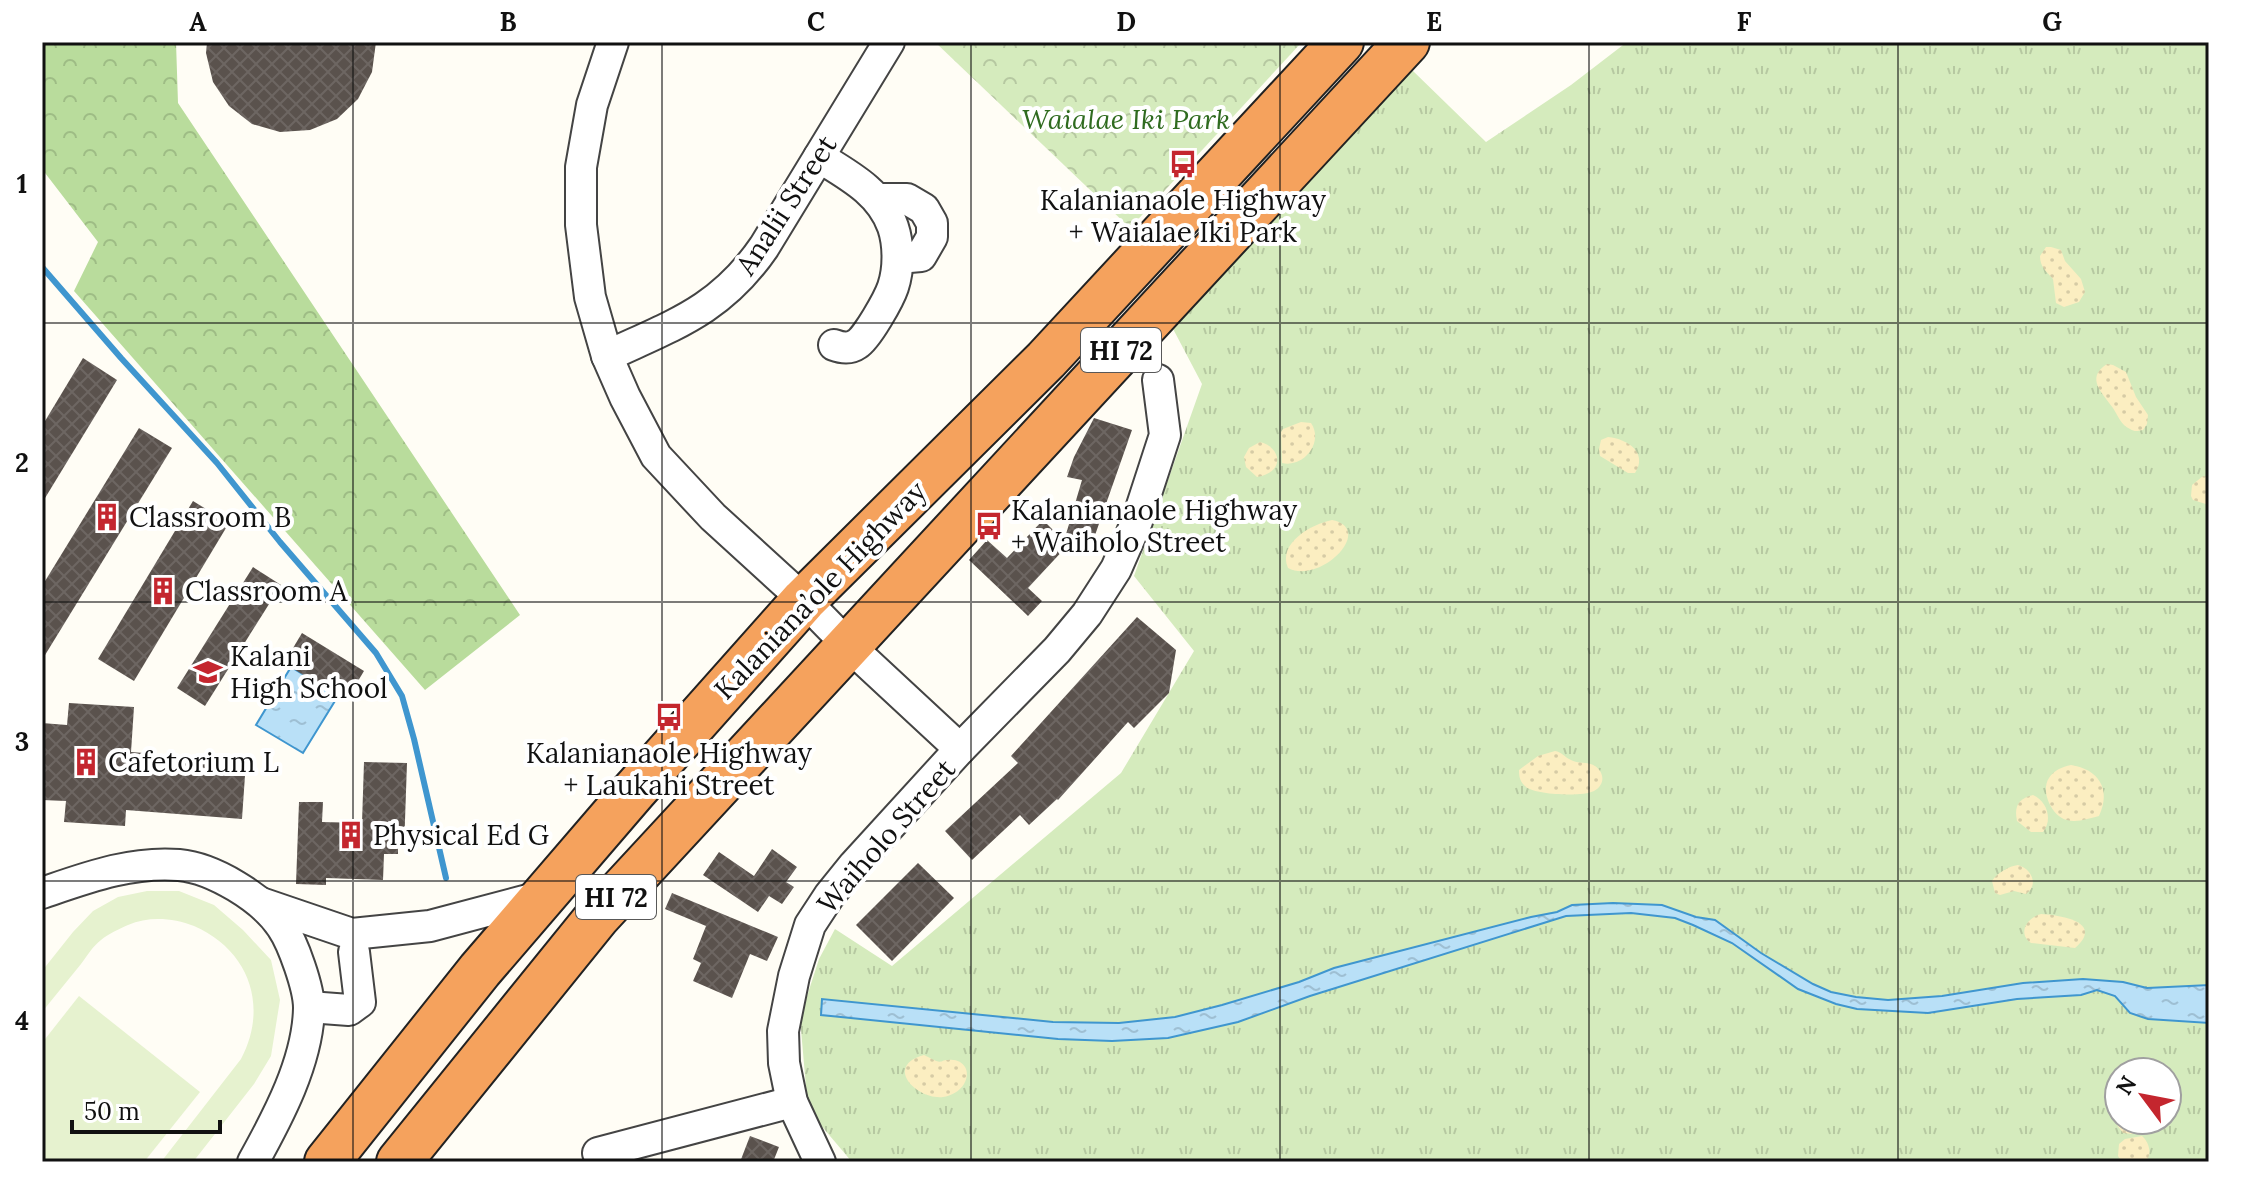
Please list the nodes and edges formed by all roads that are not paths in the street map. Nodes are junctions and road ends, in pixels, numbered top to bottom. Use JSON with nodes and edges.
{"nodes":[{"id":1,"x":613,"y":42,"type":"edge"},
{"id":2,"x":889,"y":42,"type":"edge"},
{"id":3,"x":1341,"y":42,"type":"edge"},
{"id":4,"x":1407,"y":42,"type":"edge"},
{"id":5,"x":819,"y":157,"type":"junction"},
{"id":6,"x":834,"y":345,"type":"dead end"},
{"id":7,"x":607,"y":356,"type":"junction"},
{"id":8,"x":1158,"y":380,"type":"dead end"},
{"id":9,"x":804,"y":600,"type":"junction"},
{"id":10,"x":848,"y":645,"type":"junction"},
{"id":11,"x":960,"y":749,"type":"junction"},
{"id":12,"x":42,"y":893,"type":"edge"},
{"id":13,"x":543,"y":896,"type":"junction"},
{"id":14,"x":259,"y":903,"type":"junction"},
{"id":15,"x":354,"y":952,"type":"dead end"},
{"id":16,"x":309,"y":1007,"type":"junction"},
{"id":17,"x":792,"y":1102,"type":"junction"},
{"id":18,"x":598,"y":1153,"type":"dead end"},
{"id":19,"x":253,"y":1162,"type":"edge"},
{"id":20,"x":327,"y":1162,"type":"edge"},
{"id":21,"x":399,"y":1162,"type":"edge"},
{"id":22,"x":820,"y":1162,"type":"edge"}],
"edges":[{"from":1,"to":7,"type":"street","name":"Waiholo Street"},
{"from":2,"to":5,"type":"street","name":"Analii Street"},
{"from":3,"to":9,"type":"highway","name":"Kalaniana’ole Highway","number":"HI 72"},
{"from":4,"to":10,"type":"highway","name":"Kalaniana’ole Highway","number":"HI 72"},
{"from":5,"to":6,"type":"street"},
{"from":5,"to":7,"type":"street","name":"Analii Street"},
{"from":7,"to":9,"type":"street","name":"Waiholo Street"},
{"from":8,"to":11,"type":"street"},
{"from":9,"to":10,"type":"street","name":"Waiholo Street"},
{"from":9,"to":13,"type":"highway","name":"Kalaniana’ole Highway","number":"HI 72"},
{"from":10,"to":11,"type":"street","name":"Waiholo Street"},
{"from":10,"to":21,"type":"highway","name":"Kalaniana’ole Highway","number":"HI 72"},
{"from":11,"to":17,"type":"street","name":"Waiholo Street"},
{"from":12,"to":14,"type":"street"},
{"from":13,"to":14,"type":"street"},
{"from":13,"to":20,"type":"highway","name":"Kalaniana’ole Highway","number":"HI 72"},
{"from":14,"to":16,"type":"street"},
{"from":15,"to":16,"type":"street"},
{"from":16,"to":19,"type":"street"},
{"from":17,"to":18,"type":"street"},
{"from":17,"to":22,"type":"street","name":"Waiholo Street"}]}
